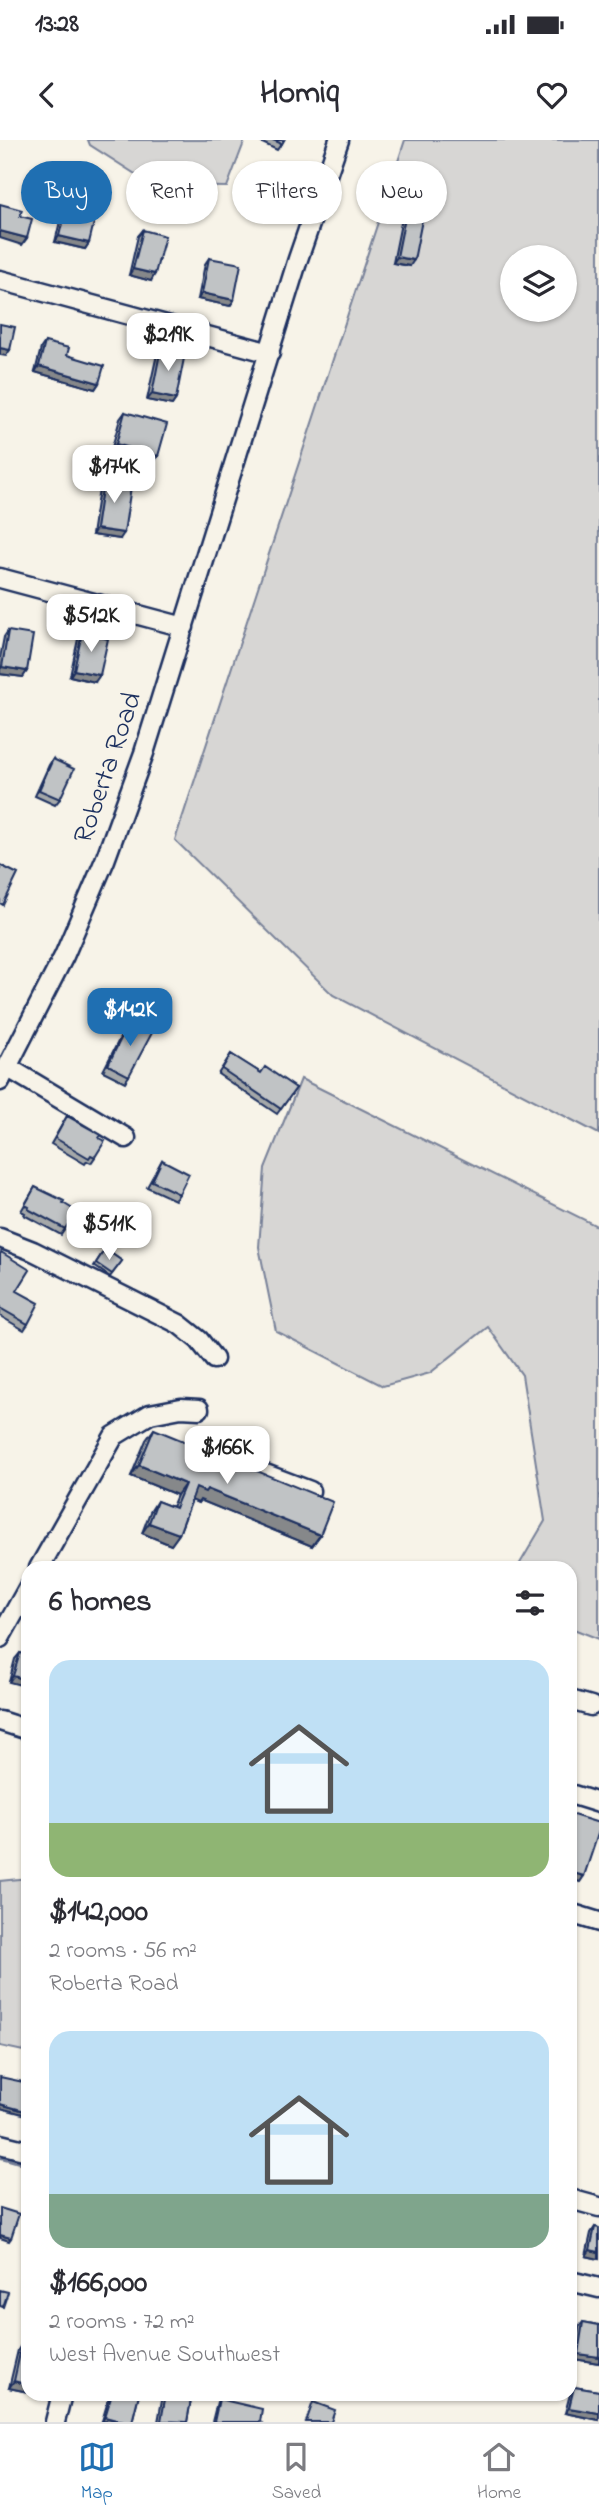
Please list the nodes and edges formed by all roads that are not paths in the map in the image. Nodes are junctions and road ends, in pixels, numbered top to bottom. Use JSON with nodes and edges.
{"nodes":[{"id":1,"x":340,"y":140,"type":"edge"},
{"id":2,"x":0,"y":280,"type":"edge"},
{"id":3,"x":270,"y":353,"type":"junction"},
{"id":4,"x":0,"y":578,"type":"edge"},
{"id":5,"x":184,"y":627,"type":"junction"},
{"id":6,"x":4,"y":1074,"type":"edge"},
{"id":7,"x":126,"y":1138,"type":"dead end"},
{"id":8,"x":0,"y":1238,"type":"edge"},
{"id":9,"x":214,"y":1359,"type":"dead end"},
{"id":10,"x":199,"y":1409,"type":"dead end"},
{"id":11,"x":135,"y":1423,"type":"junction"},
{"id":12,"x":160,"y":1433,"type":"edge"},
{"id":13,"x":210,"y":1452,"type":"edge"},
{"id":14,"x":310,"y":1491,"type":"edge"},
{"id":15,"x":43,"y":1561,"type":"edge"},
{"id":16,"x":21,"y":1600,"type":"edge"},
{"id":17,"x":0,"y":1638,"type":"edge"},
{"id":18,"x":577,"y":1702,"type":"edge"},
{"id":19,"x":591,"y":1706,"type":"dead end"},
{"id":20,"x":0,"y":1721,"type":"edge"},
{"id":21,"x":21,"y":1728,"type":"edge"},
{"id":22,"x":577,"y":1796,"type":"edge"},
{"id":23,"x":599,"y":1804,"type":"edge"},
{"id":24,"x":577,"y":1915,"type":"edge"},
{"id":25,"x":599,"y":1922,"type":"edge"},
{"id":26,"x":0,"y":2144,"type":"edge"},
{"id":27,"x":21,"y":2149,"type":"edge"},
{"id":28,"x":577,"y":2201,"type":"edge"},
{"id":29,"x":599,"y":2207,"type":"edge"},
{"id":30,"x":577,"y":2283,"type":"edge"},
{"id":31,"x":599,"y":2288,"type":"edge"},
{"id":32,"x":60,"y":2401,"type":"edge"},
{"id":33,"x":55,"y":2422,"type":"edge"}],
"edges":[{"from":1,"to":3,"type":"street","name":"Roberta Road"},
{"from":2,"to":3,"type":"street"},
{"from":3,"to":5,"type":"street","name":"Roberta Road"},
{"from":4,"to":5,"type":"street"},
{"from":5,"to":6,"type":"street","name":"Roberta Road"},
{"from":6,"to":7,"type":"street"},
{"from":8,"to":9,"type":"street"},
{"from":10,"to":11,"type":"street"},
{"from":11,"to":12,"type":"street"},
{"from":11,"to":15,"type":"street"},
{"from":13,"to":14,"type":"street"},
{"from":16,"to":17,"type":"street"},
{"from":18,"to":19,"type":"street"},
{"from":20,"to":21,"type":"street"},
{"from":22,"to":23,"type":"street"},
{"from":24,"to":25,"type":"street"},
{"from":26,"to":27,"type":"street"},
{"from":28,"to":29,"type":"street"},
{"from":30,"to":31,"type":"street"},
{"from":32,"to":33,"type":"street"}]}
